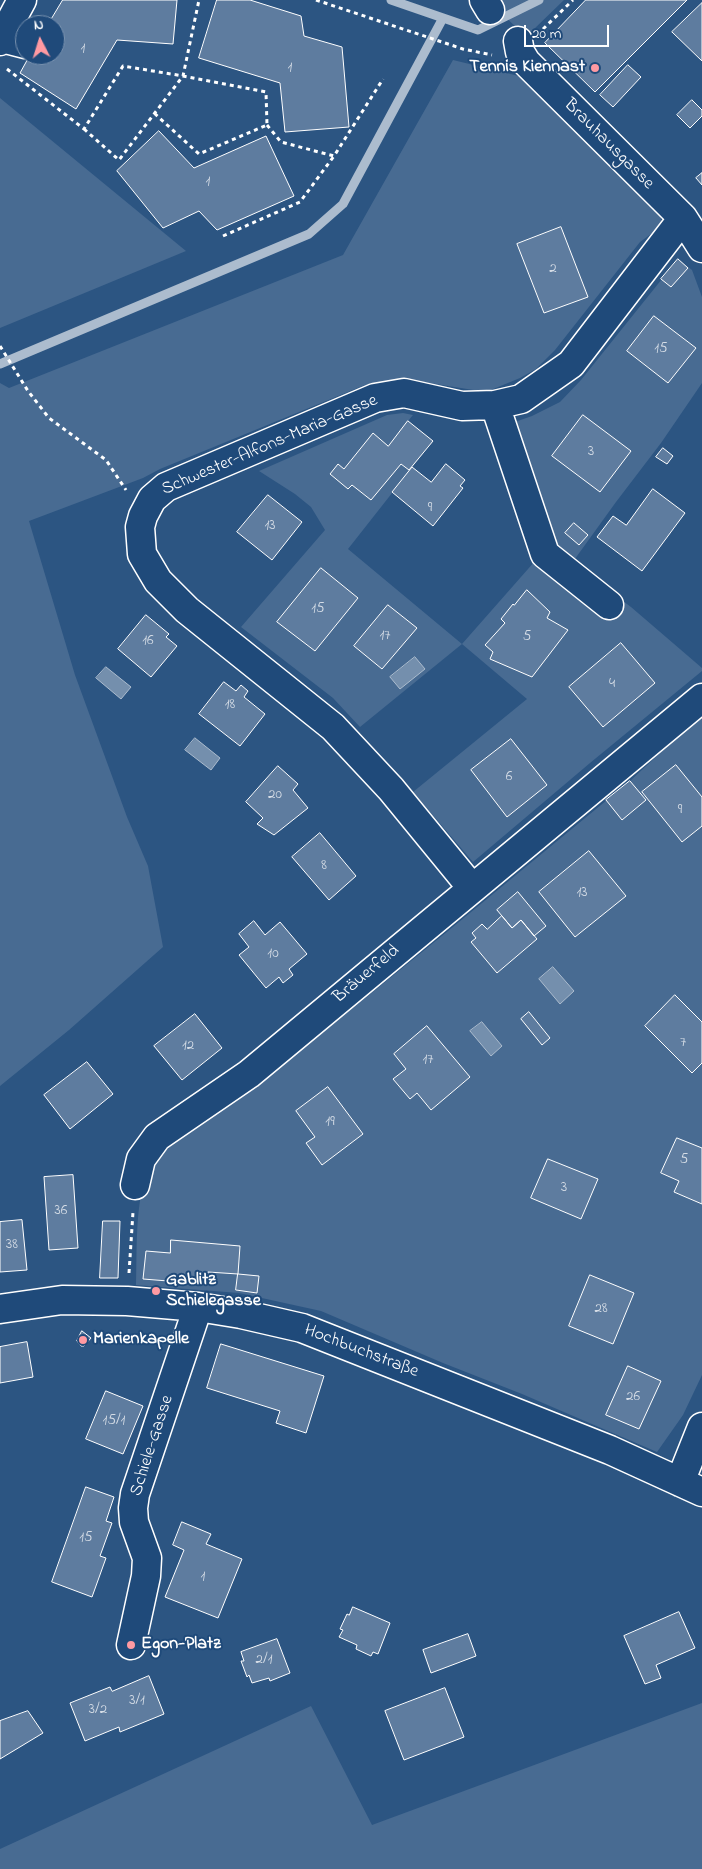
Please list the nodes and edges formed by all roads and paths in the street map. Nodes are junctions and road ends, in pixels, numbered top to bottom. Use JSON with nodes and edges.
{"nodes":[{"id":1,"x":22,"y":0,"type":"edge"},
{"id":2,"x":199,"y":0,"type":"edge"},
{"id":3,"x":316,"y":0,"type":"edge"},
{"id":4,"x":573,"y":0,"type":"edge"},
{"id":5,"x":527,"y":46,"type":"junction"},
{"id":6,"x":7,"y":47,"type":"edge"},
{"id":7,"x":182,"y":76,"type":"junction"},
{"id":8,"x":383,"y":80,"type":"dead end"},
{"id":9,"x":154,"y":113,"type":"junction"},
{"id":10,"x":267,"y":125,"type":"junction"},
{"id":11,"x":84,"y":129,"type":"junction"},
{"id":12,"x":334,"y":156,"type":"junction"},
{"id":13,"x":683,"y":218,"type":"junction"},
{"id":14,"x":223,"y":236,"type":"dead end"},
{"id":15,"x":702,"y":248,"type":"edge"},
{"id":16,"x":0,"y":346,"type":"edge"},
{"id":17,"x":495,"y":405,"type":"junction"},
{"id":18,"x":143,"y":516,"type":"junction"},
{"id":19,"x":610,"y":605,"type":"dead end"},
{"id":20,"x":702,"y":698,"type":"edge"},
{"id":21,"x":472,"y":888,"type":"junction"},
{"id":22,"x":135,"y":1186,"type":"joint"},
{"id":23,"x":127,"y":1301,"type":"junction"},
{"id":24,"x":198,"y":1307,"type":"junction"},
{"id":25,"x":0,"y":1309,"type":"edge"},
{"id":26,"x":702,"y":1427,"type":"edge"},
{"id":27,"x":691,"y":1487,"type":"edge"},
{"id":28,"x":131,"y":1644,"type":"dead end"}],
"edges":[{"from":1,"to":6,"type":"street"},
{"from":2,"to":7,"type":"path"},
{"from":3,"to":5,"type":"path"},
{"from":4,"to":5,"type":"path"},
{"from":5,"to":13,"type":"street","name":"Brauhausgasse"},
{"from":6,"to":11,"type":"path"},
{"from":7,"to":9,"type":"path"},
{"from":7,"to":10,"type":"path"},
{"from":7,"to":11,"type":"path"},
{"from":8,"to":12,"type":"path"},
{"from":9,"to":10,"type":"path"},
{"from":9,"to":11,"type":"path"},
{"from":10,"to":12,"type":"path"},
{"from":12,"to":14,"type":"path"},
{"from":13,"to":15,"type":"street","name":"Brauhausgasse"},
{"from":13,"to":17,"type":"street","name":"Schwester-Alfons-Maria-Gasse"},
{"from":16,"to":18,"type":"path"},
{"from":17,"to":18,"type":"street","name":"Schwester-Alfons-Maria-Gasse"},
{"from":17,"to":19,"type":"street"},
{"from":18,"to":21,"type":"street","name":"Schwester-Alfons-Maria-Gasse"},
{"from":20,"to":21,"type":"street","name":"Bräuerfeld"},
{"from":21,"to":22,"type":"street","name":"Bräuerfeld"},
{"from":22,"to":23,"type":"path"},
{"from":23,"to":24,"type":"street","name":"Hochbuchstraße"},
{"from":23,"to":25,"type":"street","name":"Hochbuchstraße"},
{"from":24,"to":27,"type":"street","name":"Hochbuchstraße"},
{"from":24,"to":28,"type":"street","name":"Schiele-Gasse"},
{"from":26,"to":27,"type":"street"}]}
